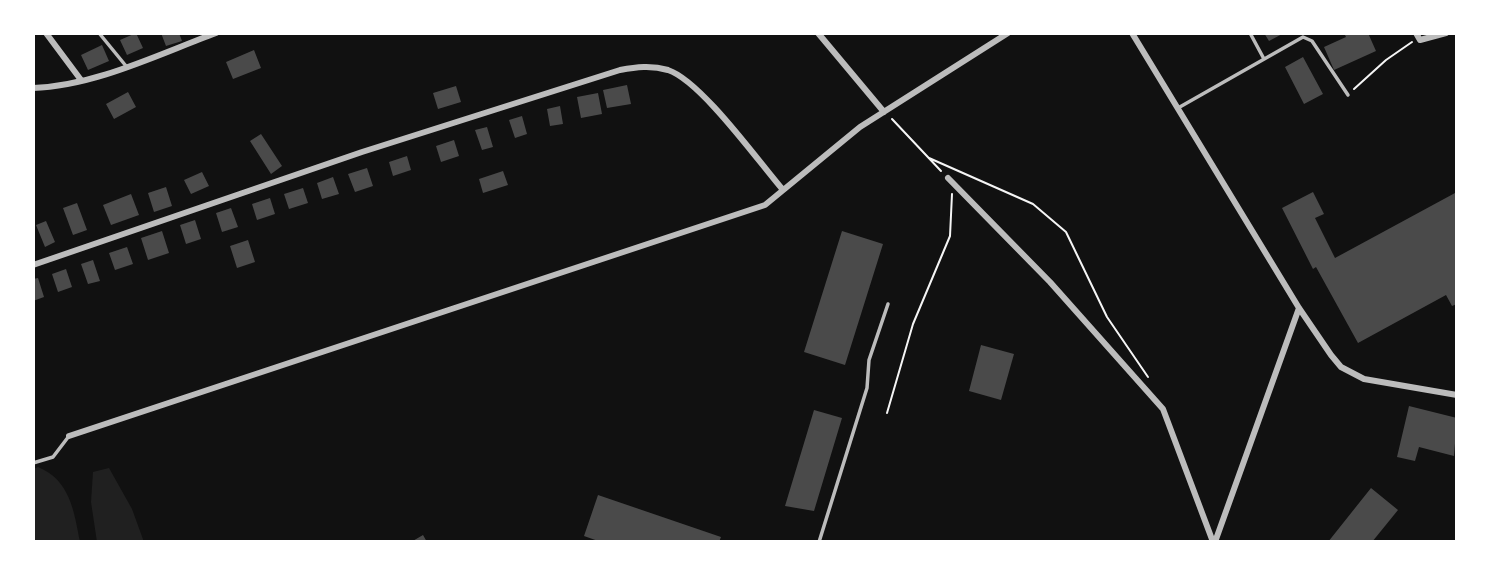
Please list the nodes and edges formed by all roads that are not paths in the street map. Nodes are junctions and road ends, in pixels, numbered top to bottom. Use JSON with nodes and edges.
{"nodes":[{"id":1,"x":46,"y":33,"type":"edge"},
{"id":2,"x":99,"y":33,"type":"edge"},
{"id":3,"x":216,"y":33,"type":"edge"},
{"id":4,"x":818,"y":33,"type":"edge"},
{"id":5,"x":1007,"y":33,"type":"edge"},
{"id":6,"x":1132,"y":33,"type":"edge"},
{"id":7,"x":1250,"y":33,"type":"edge"},
{"id":8,"x":1446,"y":33,"type":"edge"},
{"id":9,"x":1303,"y":35,"type":"edge"},
{"id":10,"x":1418,"y":37,"type":"edge"},
{"id":11,"x":1264,"y":59,"type":"junction"},
{"id":12,"x":126,"y":66,"type":"junction"},
{"id":13,"x":81,"y":80,"type":"junction"},
{"id":14,"x":33,"y":88,"type":"edge"},
{"id":15,"x":1348,"y":95,"type":"road end"},
{"id":16,"x":1178,"y":108,"type":"junction"},
{"id":17,"x":884,"y":112,"type":"junction"},
{"id":18,"x":948,"y":178,"type":"road end"},
{"id":19,"x":783,"y":190,"type":"junction"},
{"id":20,"x":33,"y":265,"type":"edge"},
{"id":21,"x":888,"y":304,"type":"dead end"},
{"id":22,"x":1299,"y":308,"type":"junction"},
{"id":23,"x":1457,"y":395,"type":"edge"},
{"id":24,"x":69,"y":436,"type":"joint"},
{"id":25,"x":33,"y":463,"type":"edge"},
{"id":26,"x":819,"y":542,"type":"edge"},
{"id":27,"x":1214,"y":542,"type":"edge"}],
"edges":[{"from":1,"to":13,"type":"street"},
{"from":2,"to":12,"type":"lane"},
{"from":3,"to":12,"type":"street"},
{"from":4,"to":17,"type":"street"},
{"from":5,"to":17,"type":"street"},
{"from":6,"to":16,"type":"street"},
{"from":7,"to":11,"type":"lane"},
{"from":8,"to":10,"type":"street"},
{"from":9,"to":11,"type":"lane"},
{"from":9,"to":15,"type":"lane"},
{"from":11,"to":16,"type":"lane"},
{"from":12,"to":13,"type":"street"},
{"from":13,"to":14,"type":"street"},
{"from":16,"to":22,"type":"street"},
{"from":17,"to":19,"type":"street"},
{"from":18,"to":27,"type":"street"},
{"from":19,"to":20,"type":"street"},
{"from":19,"to":24,"type":"street"},
{"from":21,"to":26,"type":"lane"},
{"from":22,"to":23,"type":"street"},
{"from":22,"to":27,"type":"street"},
{"from":24,"to":25,"type":"lane"}]}
